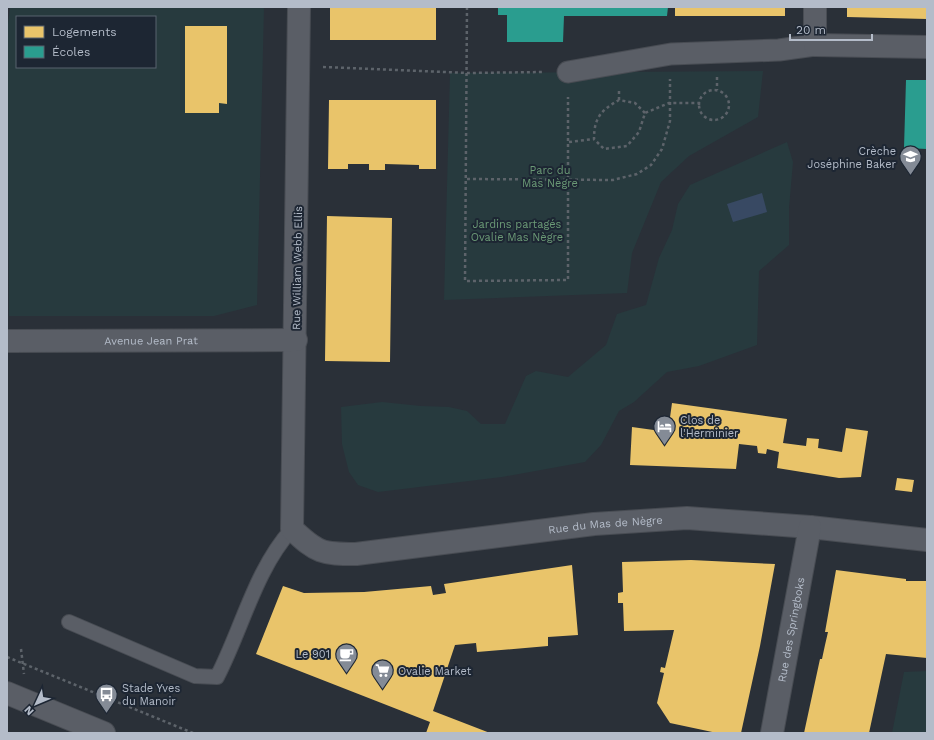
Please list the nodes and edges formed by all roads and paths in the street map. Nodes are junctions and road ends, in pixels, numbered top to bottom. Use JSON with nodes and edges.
{"nodes":[{"id":1,"x":299,"y":7,"type":"edge"},
{"id":2,"x":467,"y":7,"type":"edge"},
{"id":3,"x":815,"y":7,"type":"edge"},
{"id":4,"x":815,"y":44,"type":"junction"},
{"id":5,"x":927,"y":47,"type":"edge"},
{"id":6,"x":671,"y":54,"type":"junction"},
{"id":7,"x":299,"y":66,"type":"junction"},
{"id":8,"x":568,"y":72,"type":"junction"},
{"id":9,"x":468,"y":73,"type":"junction"},
{"id":10,"x":669,"y":103,"type":"junction"},
{"id":11,"x":700,"y":103,"type":"junction"},
{"id":12,"x":645,"y":113,"type":"junction"},
{"id":13,"x":594,"y":139,"type":"junction"},
{"id":14,"x":569,"y":142,"type":"junction"},
{"id":15,"x":568,"y":178,"type":"junction"},
{"id":16,"x":467,"y":179,"type":"junction"},
{"id":17,"x":296,"y":340,"type":"junction"},
{"id":18,"x":7,"y":341,"type":"edge"},
{"id":19,"x":810,"y":527,"type":"junction"},
{"id":20,"x":292,"y":529,"type":"junction"},
{"id":21,"x":927,"y":540,"type":"edge"},
{"id":22,"x":69,"y":622,"type":"dead end"},
{"id":23,"x":21,"y":649,"type":"dead end"},
{"id":24,"x":7,"y":657,"type":"edge"},
{"id":25,"x":23,"y":664,"type":"junction"},
{"id":26,"x":25,"y":677,"type":"dead end"},
{"id":27,"x":7,"y":693,"type":"edge"},
{"id":28,"x":104,"y":733,"type":"edge"},
{"id":29,"x":193,"y":733,"type":"edge"},
{"id":30,"x":772,"y":733,"type":"edge"}],
"edges":[{"from":1,"to":7,"type":"street","name":"Rue William Webb Ellis"},
{"from":2,"to":9,"type":"path"},
{"from":3,"to":4,"type":"street"},
{"from":4,"to":5,"type":"street"},
{"from":4,"to":6,"type":"street"},
{"from":6,"to":8,"type":"street"},
{"from":6,"to":10,"type":"path"},
{"from":7,"to":9,"type":"path"},
{"from":7,"to":17,"type":"street","name":"Rue William Webb Ellis"},
{"from":8,"to":9,"type":"path"},
{"from":8,"to":14,"type":"path"},
{"from":9,"to":16,"type":"path"},
{"from":10,"to":11,"type":"path"},
{"from":10,"to":12,"type":"path"},
{"from":10,"to":15,"type":"path"},
{"from":11,"to":11,"type":"path"},
{"from":12,"to":13,"type":"path"},
{"from":12,"to":13,"type":"path"},
{"from":13,"to":14,"type":"path"},
{"from":14,"to":15,"type":"path"},
{"from":15,"to":16,"type":"path"},
{"from":15,"to":16,"type":"path"},
{"from":17,"to":18,"type":"street","name":"Avenue Jean Prat"},
{"from":17,"to":20,"type":"street","name":"Rue William Webb Ellis"},
{"from":19,"to":20,"type":"street","name":"Rue du Mas de Nègre"},
{"from":19,"to":21,"type":"street","name":"Rue du Mas de Nègre"},
{"from":19,"to":30,"type":"street","name":"Rue des Springboks"},
{"from":20,"to":22,"type":"lane"},
{"from":23,"to":25,"type":"path"},
{"from":24,"to":25,"type":"path"},
{"from":25,"to":26,"type":"path"},
{"from":25,"to":29,"type":"path"},
{"from":27,"to":28,"type":"street"}]}
